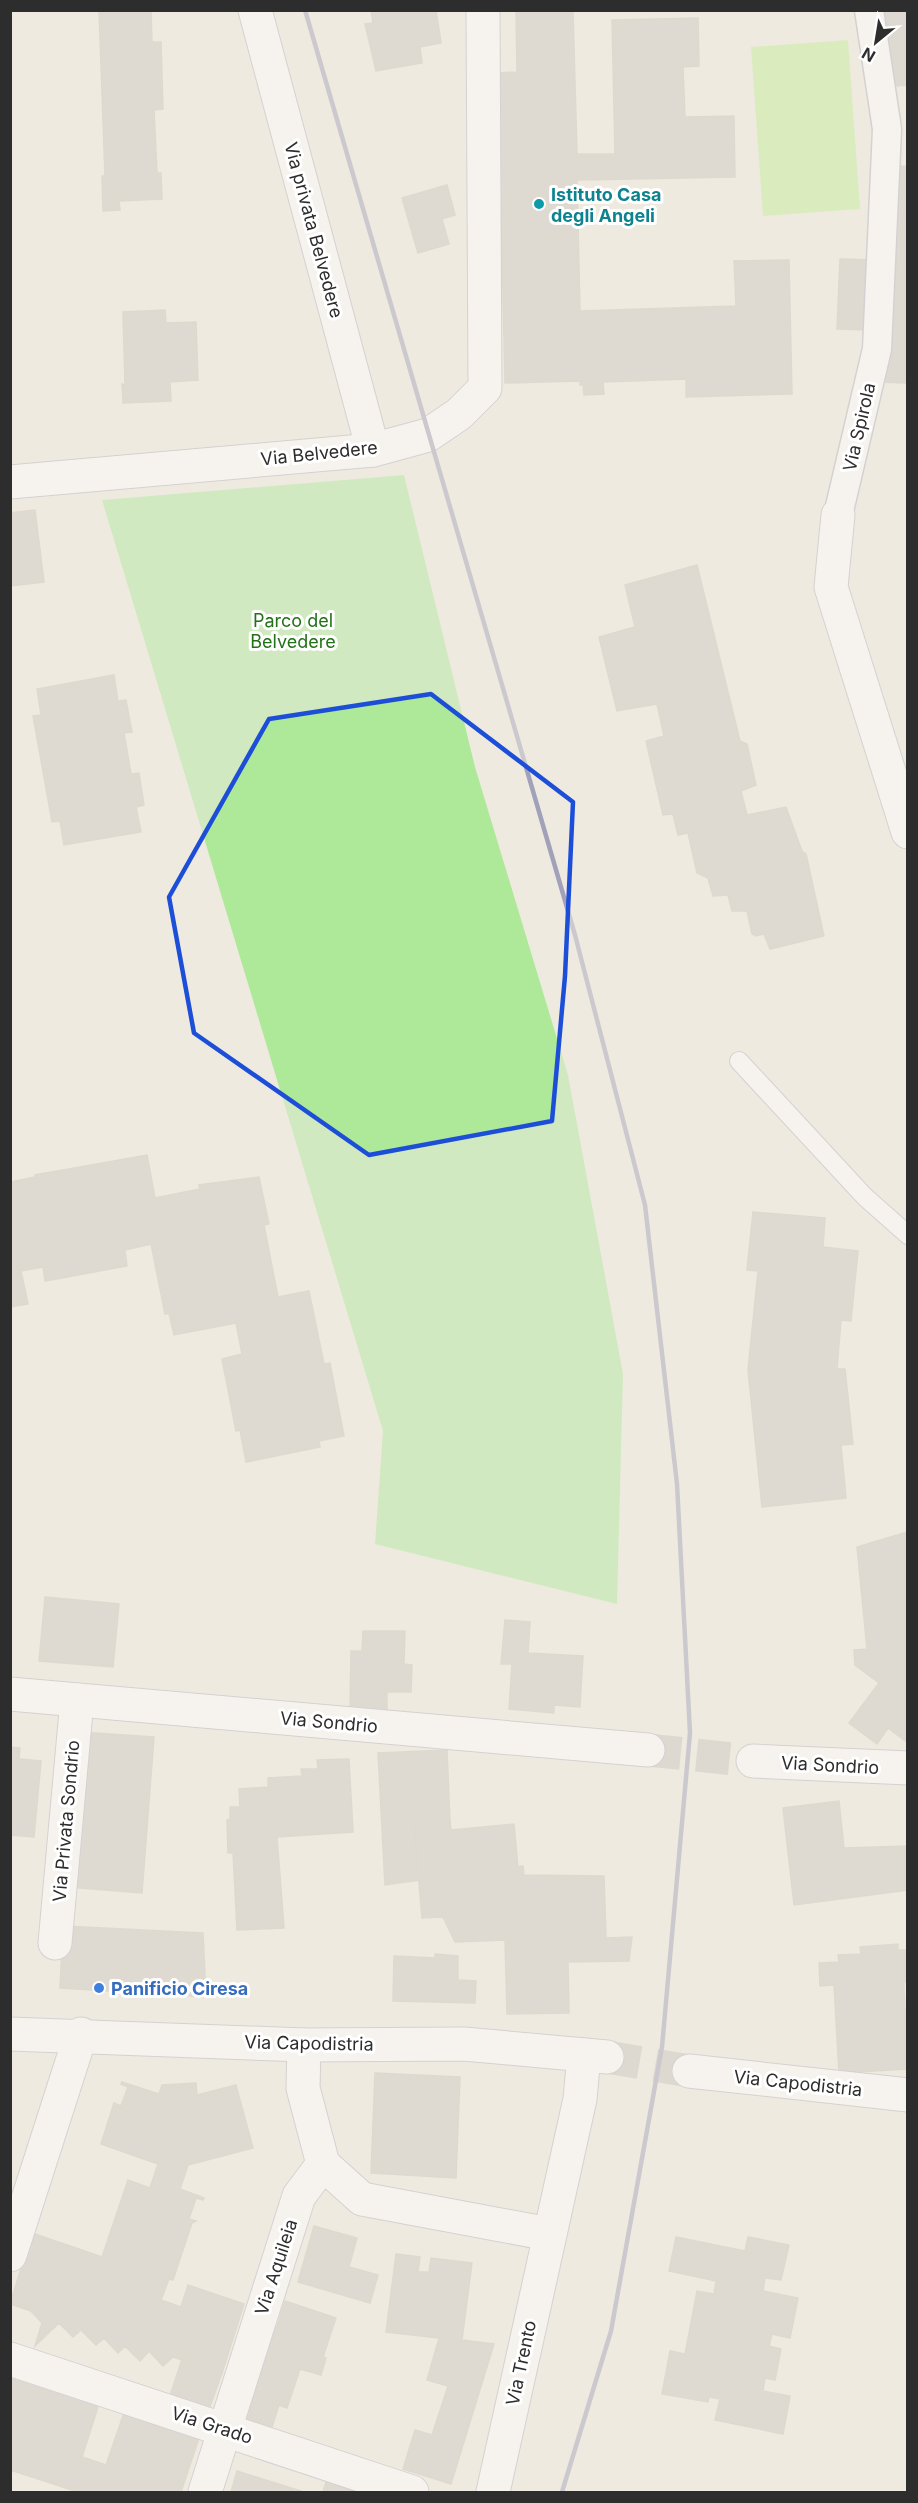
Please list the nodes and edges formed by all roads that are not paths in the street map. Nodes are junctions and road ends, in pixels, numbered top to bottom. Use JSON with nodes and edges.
{"nodes":[{"id":1,"x":255,"y":10,"type":"edge"},
{"id":2,"x":483,"y":10,"type":"edge"},
{"id":3,"x":869,"y":10,"type":"edge"},
{"id":4,"x":373,"y":450,"type":"junction"},
{"id":5,"x":10,"y":483,"type":"edge"},
{"id":6,"x":838,"y":515,"type":"joint"},
{"id":7,"x":908,"y":832,"type":"edge"},
{"id":8,"x":739,"y":1061,"type":"dead end"},
{"id":9,"x":908,"y":1235,"type":"edge"},
{"id":10,"x":10,"y":1694,"type":"edge"},
{"id":11,"x":77,"y":1700,"type":"junction"},
{"id":12,"x":648,"y":1750,"type":"tunnel mouth"},
{"id":13,"x":753,"y":1761,"type":"tunnel mouth"},
{"id":14,"x":908,"y":1768,"type":"edge"},
{"id":15,"x":55,"y":1942,"type":"dead end"},
{"id":16,"x":10,"y":2034,"type":"edge"},
{"id":17,"x":81,"y":2034,"type":"junction"},
{"id":18,"x":304,"y":2045,"type":"junction"},
{"id":19,"x":596,"y":2056,"type":"joint"},
{"id":20,"x":689,"y":2071,"type":"tunnel mouth"},
{"id":21,"x":908,"y":2095,"type":"edge"},
{"id":22,"x":323,"y":2164,"type":"junction"},
{"id":23,"x":549,"y":2234,"type":"junction"},
{"id":24,"x":10,"y":2255,"type":"edge"},
{"id":25,"x":10,"y":2359,"type":"edge"},
{"id":26,"x":224,"y":2429,"type":"junction"},
{"id":27,"x":205,"y":2493,"type":"edge"},
{"id":28,"x":412,"y":2493,"type":"edge"},
{"id":29,"x":493,"y":2493,"type":"edge"}],
"edges":[{"from":1,"to":4,"type":"street","name":"Via privata Belvedere"},
{"from":2,"to":4,"type":"street","name":"Via Belvedere"},
{"from":3,"to":6,"type":"street","name":"Via Spirola"},
{"from":4,"to":5,"type":"street","name":"Via Belvedere"},
{"from":6,"to":7,"type":"street","name":"Via Spirola"},
{"from":8,"to":9,"type":"lane"},
{"from":10,"to":11,"type":"street","name":"Via Sondrio"},
{"from":11,"to":12,"type":"street","name":"Via Sondrio"},
{"from":11,"to":15,"type":"street","name":"Via Privata Sondrio"},
{"from":13,"to":14,"type":"street","name":"Via Sondrio"},
{"from":16,"to":17,"type":"street","name":"Via Capodistria"},
{"from":17,"to":18,"type":"street","name":"Via Capodistria"},
{"from":17,"to":24,"type":"street"},
{"from":18,"to":19,"type":"street","name":"Via Capodistria"},
{"from":18,"to":22,"type":"street"},
{"from":19,"to":23,"type":"street","name":"Via Trento"},
{"from":20,"to":21,"type":"street","name":"Via Capodistria"},
{"from":22,"to":23,"type":"street"},
{"from":22,"to":26,"type":"street","name":"Via Aquileia"},
{"from":23,"to":29,"type":"street","name":"Via Trento"},
{"from":25,"to":26,"type":"street","name":"Via Grado"},
{"from":26,"to":27,"type":"street","name":"Via Aquileia"},
{"from":26,"to":28,"type":"street","name":"Via Grado"}]}
